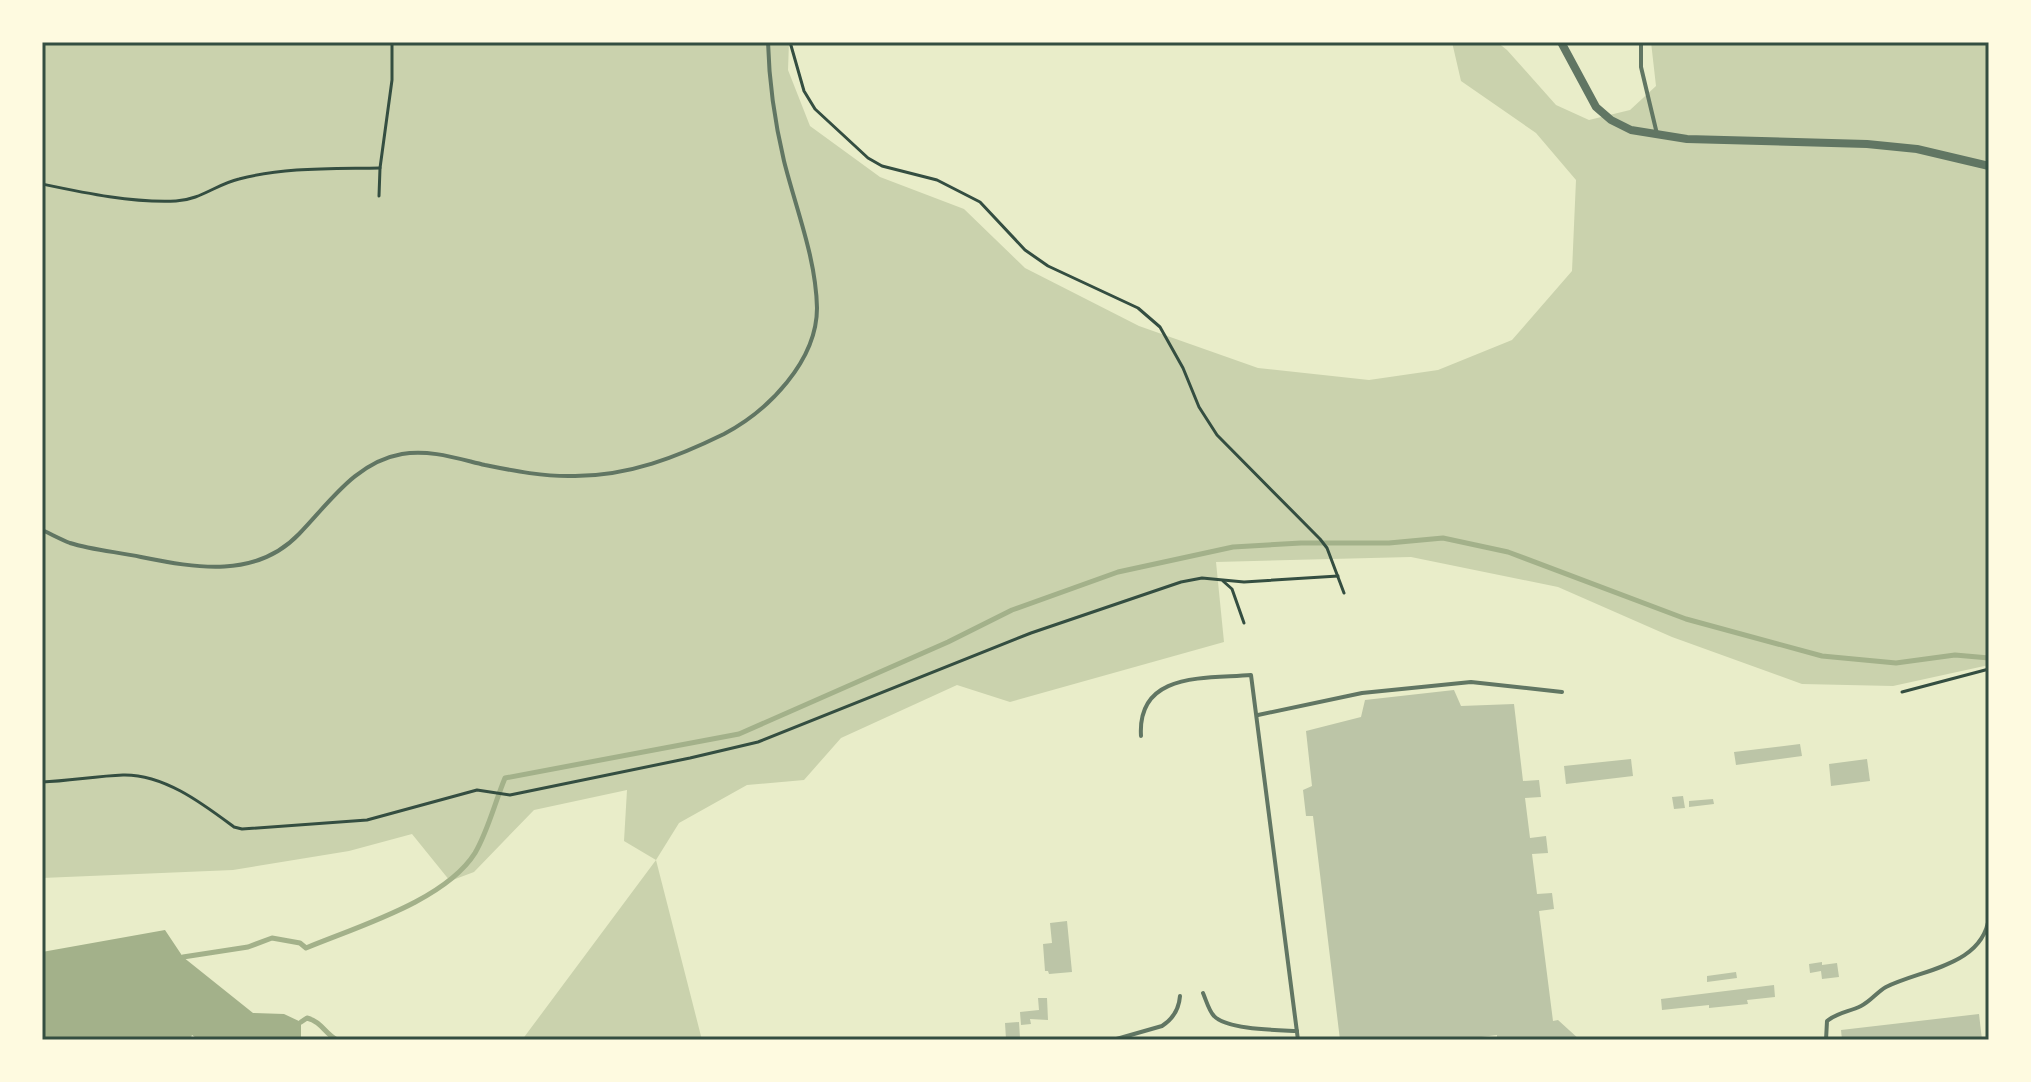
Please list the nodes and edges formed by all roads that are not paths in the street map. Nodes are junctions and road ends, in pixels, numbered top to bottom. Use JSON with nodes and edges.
{"nodes":[{"id":1,"x":768,"y":42,"type":"edge"},
{"id":2,"x":1561,"y":42,"type":"edge"},
{"id":3,"x":1641,"y":42,"type":"edge"},
{"id":4,"x":1657,"y":136,"type":"junction"},
{"id":5,"x":1989,"y":166,"type":"edge"},
{"id":6,"x":42,"y":530,"type":"edge"},
{"id":7,"x":1562,"y":692,"type":"dead end"},
{"id":8,"x":1258,"y":715,"type":"junction"},
{"id":9,"x":1141,"y":736,"type":"dead end"},
{"id":10,"x":1989,"y":917,"type":"edge"},
{"id":11,"x":1203,"y":993,"type":"dead end"},
{"id":12,"x":1180,"y":996,"type":"dead end"},
{"id":13,"x":1297,"y":1031,"type":"junction"},
{"id":14,"x":1113,"y":1040,"type":"edge"},
{"id":15,"x":1298,"y":1040,"type":"edge"},
{"id":16,"x":1826,"y":1040,"type":"edge"}],
"edges":[{"from":1,"to":6,"type":"lane"},
{"from":2,"to":4,"type":"street"},
{"from":3,"to":4,"type":"lane"},
{"from":4,"to":5,"type":"street"},
{"from":7,"to":8,"type":"lane"},
{"from":8,"to":9,"type":"lane"},
{"from":8,"to":13,"type":"lane"},
{"from":10,"to":16,"type":"lane"},
{"from":11,"to":13,"type":"lane"},
{"from":12,"to":14,"type":"lane"},
{"from":13,"to":15,"type":"lane"}]}
